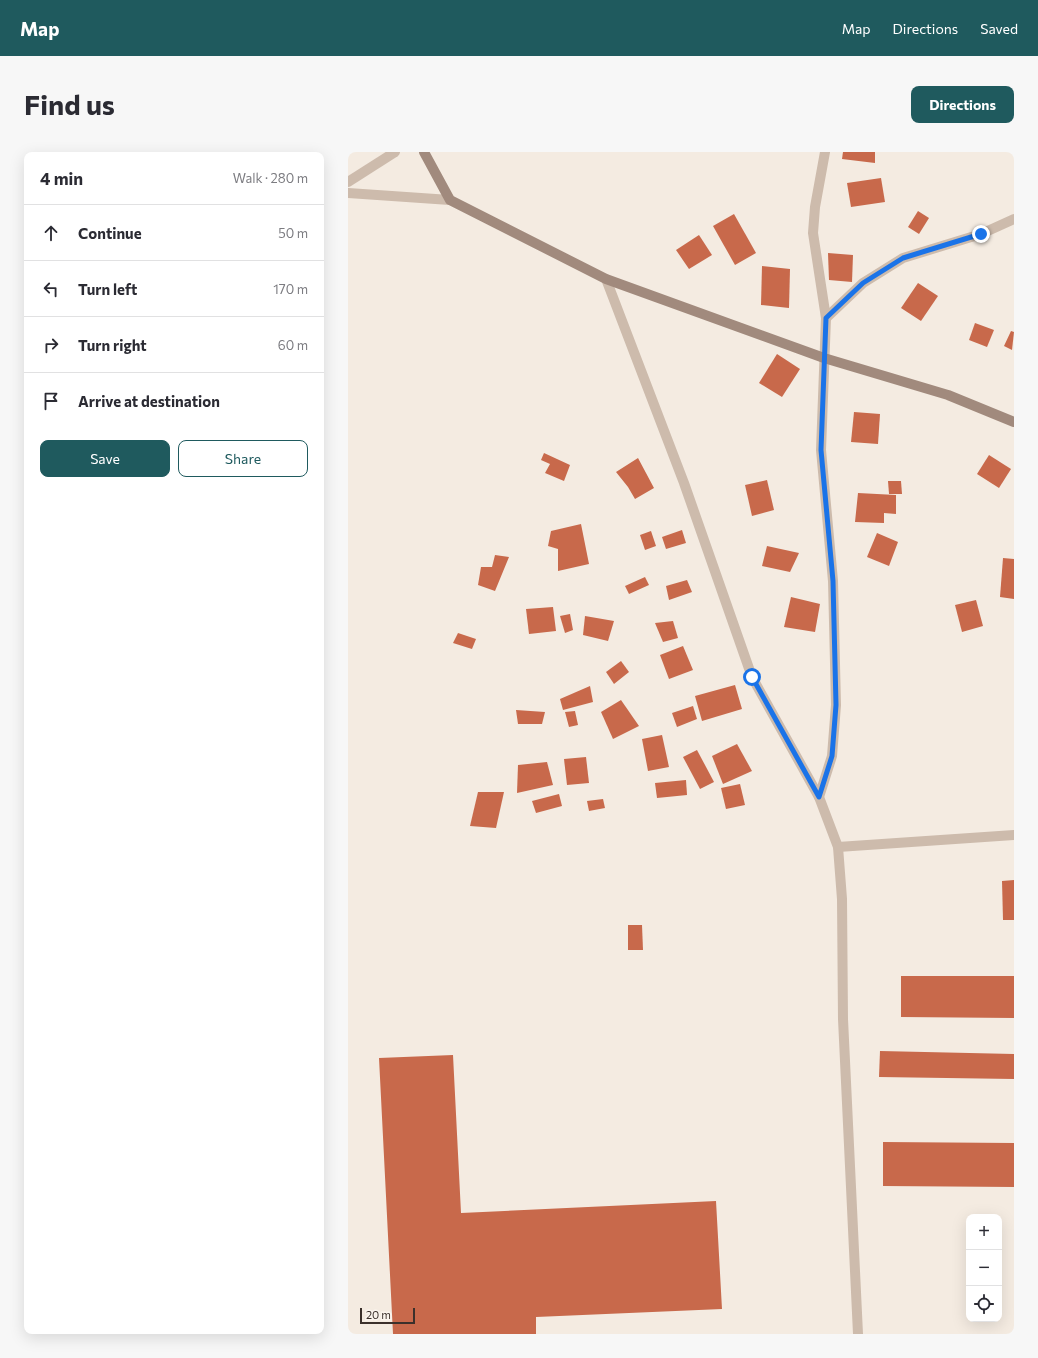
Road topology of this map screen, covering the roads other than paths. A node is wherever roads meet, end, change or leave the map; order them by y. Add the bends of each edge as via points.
1 (395, 152) edge
2 (424, 152) edge
3 (825, 152) edge
4 (348, 182) edge
5 (348, 193) edge
6 (450, 200) junction
7 (1014, 219) edge
8 (606, 279) junction
9 (826, 318) junction
10 (824, 358) junction
11 (1014, 422) edge
12 (819, 797) junction
13 (1014, 835) edge
14 (838, 847) junction
15 (858, 1334) edge

1 - 4 street
2 - 6 main road
3 - 9 street via 812,233
5 - 6 street
6 - 8 main road
7 - 9 street via 981,234 903,258 863,283
8 - 10 main road
8 - 12 street via 684,483 752,677
9 - 10 street
10 - 11 main road via 948,395
10 - 12 street via 821,450 833,581 836,705 832,756
12 - 14 street
13 - 14 street
14 - 15 street via 842,899 843,1019

